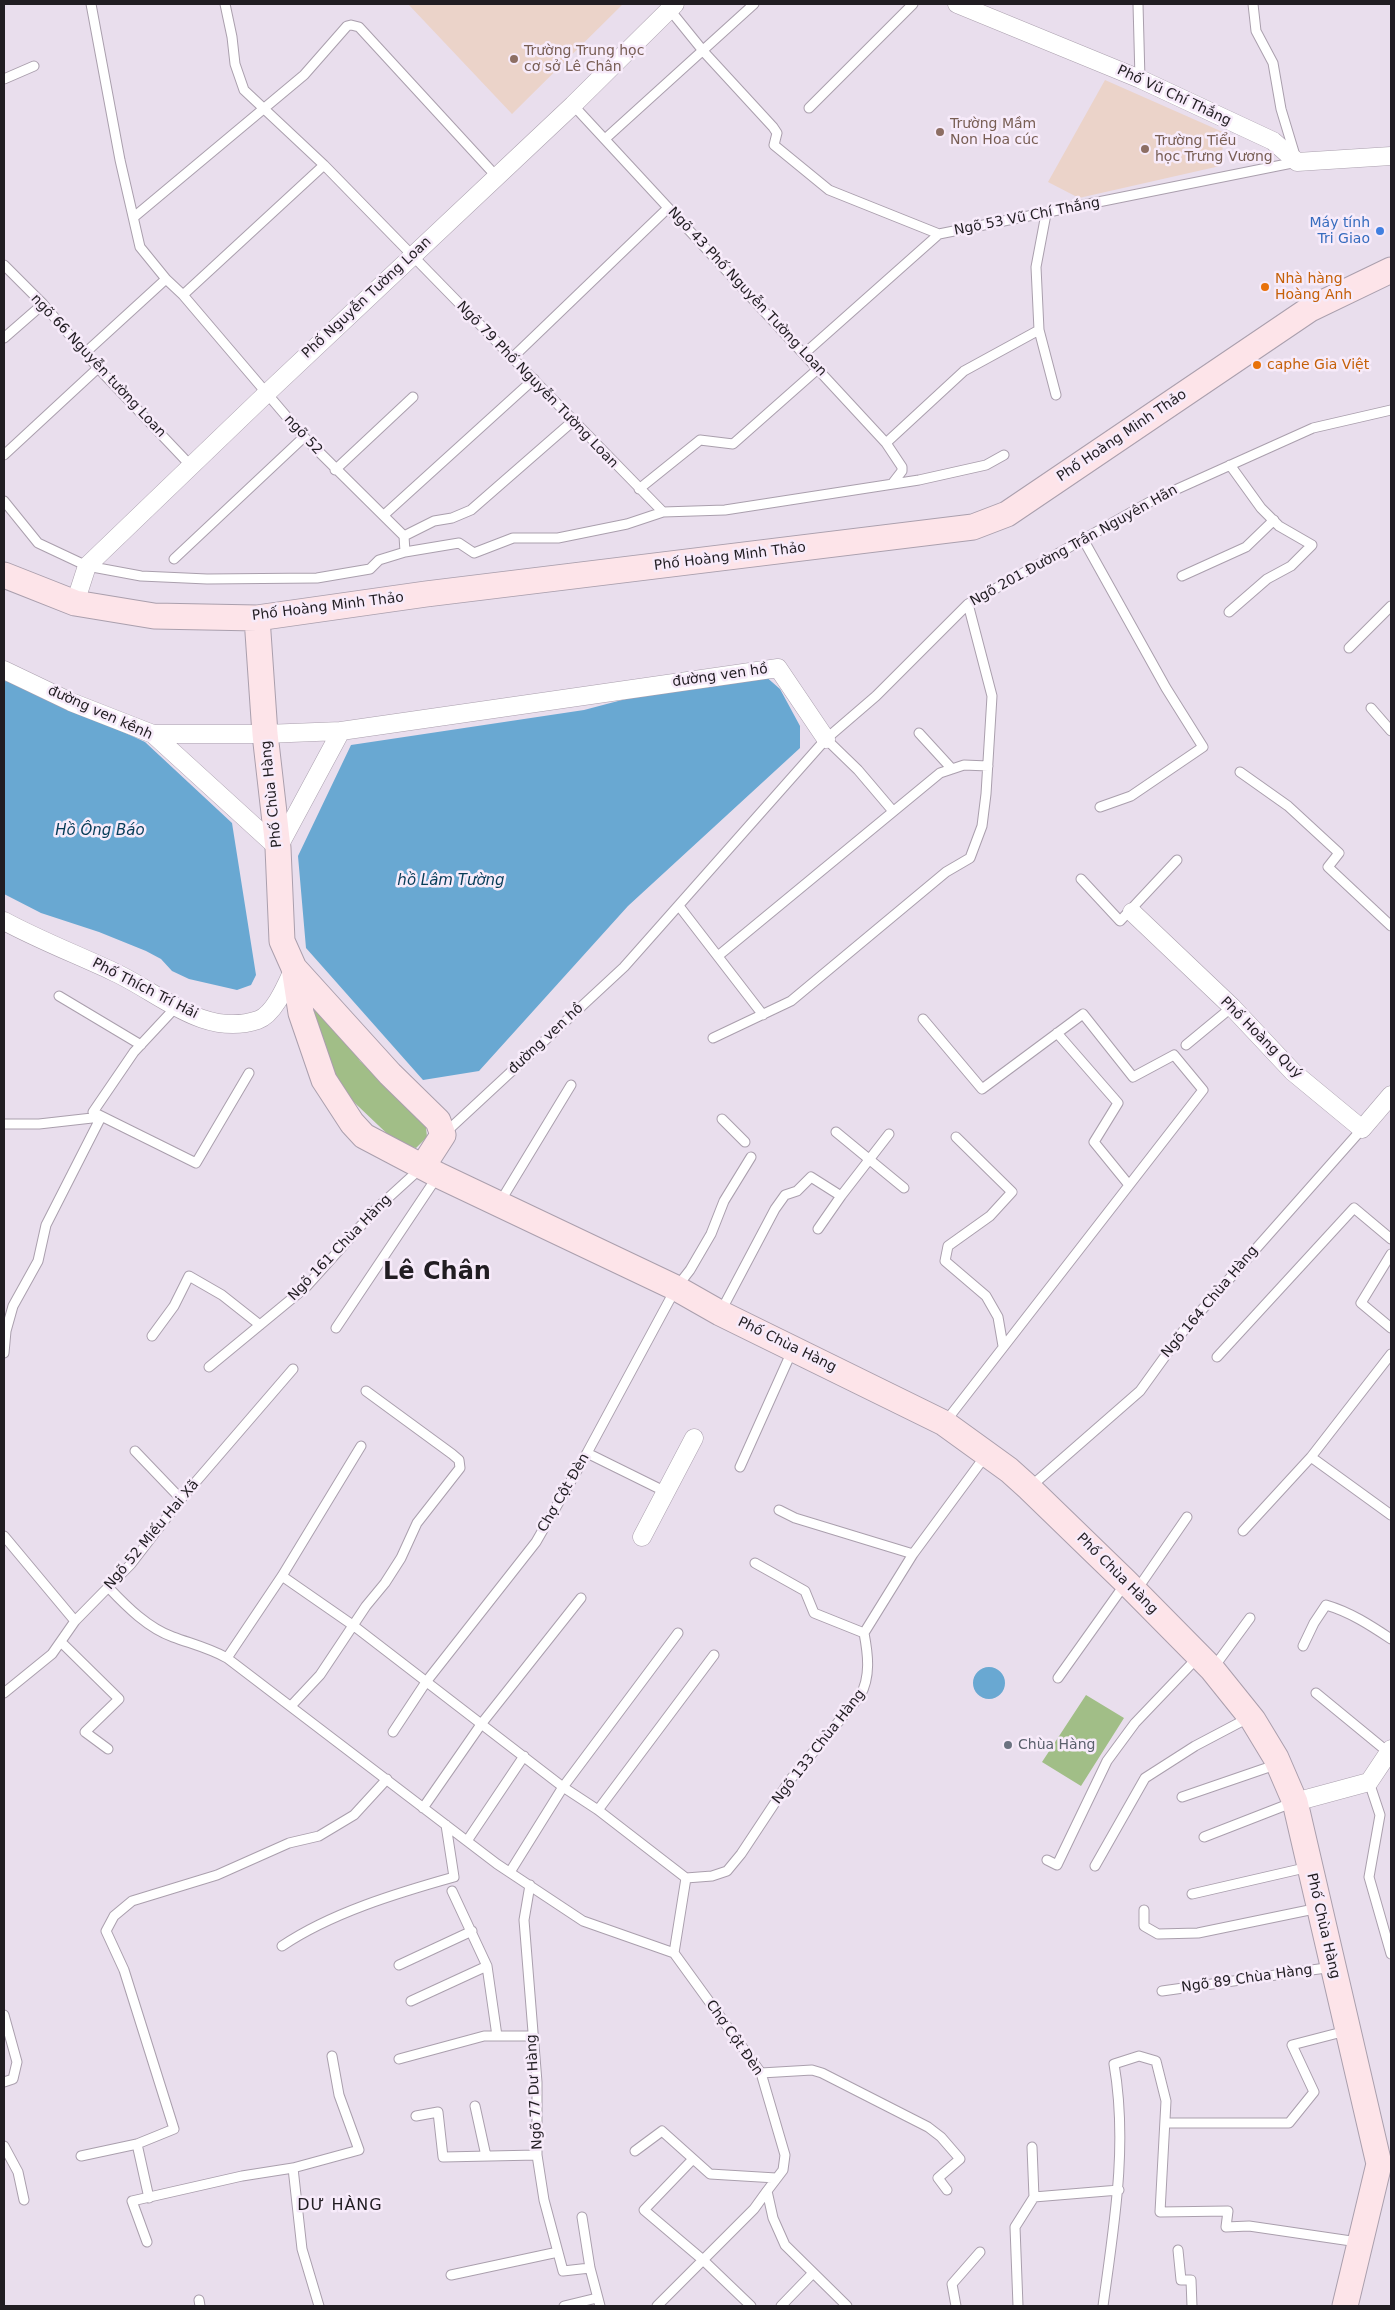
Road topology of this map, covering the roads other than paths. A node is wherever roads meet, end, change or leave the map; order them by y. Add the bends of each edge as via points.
1 (91, 4) edge
2 (225, 4) edge
3 (754, 4) edge
4 (912, 4) edge
5 (957, 4) edge
6 (1138, 4) edge
7 (1253, 4) edge
8 (672, 7) edge
9 (704, 52) junction
10 (34, 66) dead end
11 (4, 79) edge
12 (1140, 79) junction
13 (574, 105) junction
14 (263, 108) junction
15 (809, 108) dead end
16 (605, 139) junction
17 (1391, 156) edge
18 (1297, 162) junction
19 (324, 165) junction
20 (496, 176) junction
21 (668, 208) junction
22 (1046, 214) junction
23 (134, 217) junction
24 (939, 234) junction
25 (412, 257) junction
26 (4, 265) edge
27 (1391, 270) edge
28 (166, 279) junction
29 (183, 295) junction
30 (43, 304) junction
31 (1039, 330) junction
32 (4, 338) edge
33 (85, 353) junction
34 (805, 353) junction
35 (511, 359) junction
36 (98, 368) junction
37 (819, 368) junction
38 (534, 379) junction
39 (266, 394) junction
40 (1056, 395) dead end
41 (413, 397) dead end
42 (1391, 410) edge
43 (573, 421) junction
44 (304, 437) junction
45 (886, 444) junction
46 (4, 455) edge
47 (1004, 455) dead end
48 (1230, 465) junction
49 (192, 467) junction
50 (335, 470) junction
51 (892, 484) junction
52 (639, 489) junction
53 (4, 501) edge
54 (663, 512) junction
55 (384, 515) junction
56 (1274, 520) junction
57 (404, 536) junction
58 (1082, 539) junction
59 (405, 552) junction
60 (174, 559) dead end
61 (87, 566) junction
62 (4, 575) edge
63 (1182, 576) dead end
64 (75, 603) junction
65 (968, 604) junction
66 (1391, 606) edge
67 (1229, 612) dead end
68 (256, 618) junction
69 (1349, 648) dead end
70 (4, 670) edge
71 (1371, 708) dead end
72 (341, 731) junction
73 (1391, 731) edge
74 (919, 732) dead end
75 (153, 734) junction
76 (265, 734) junction
77 (826, 739) junction
78 (988, 766) junction
79 (952, 769) junction
80 (1240, 772) dead end
81 (1100, 808) dead end
82 (892, 810) junction
83 (278, 848) junction
84 (1177, 860) dead end
85 (1081, 879) dead end
86 (680, 906) junction
87 (1132, 912) junction
88 (1391, 912) edge
89 (1384, 920) junction
90 (4, 921) edge
91 (1391, 926) edge
92 (718, 956) junction
93 (294, 968) junction
94 (59, 996) dead end
95 (1232, 1007) junction
96 (175, 1008) junction
97 (763, 1015) junction
98 (923, 1019) dead end
99 (1057, 1033) junction
100 (713, 1038) dead end
101 (141, 1045) junction
102 (1186, 1045) dead end
103 (249, 1073) dead end
104 (571, 1085) dead end
105 (1391, 1095) edge
106 (101, 1117) junction
107 (722, 1119) dead end
108 (4, 1124) edge
109 (1362, 1128) junction
110 (836, 1132) dead end
111 (889, 1134) dead end
112 (443, 1135) junction
113 (956, 1137) dead end
114 (744, 1142) dead end
115 (750, 1157) dead end
116 (868, 1159) junction
117 (431, 1171) junction
118 (1129, 1185) junction
119 (904, 1188) dead end
120 (841, 1196) junction
121 (499, 1204) junction
122 (818, 1228) dead end
123 (1391, 1239) edge
124 (1391, 1254) edge
125 (676, 1288) junction
126 (720, 1313) junction
127 (260, 1325) junction
128 (336, 1328) dead end
129 (1391, 1328) edge
130 (152, 1336) dead end
131 (1003, 1346) junction
132 (793, 1348) junction
133 (4, 1353) edge
134 (1391, 1354) edge
135 (1217, 1357) dead end
136 (210, 1367) dead end
137 (293, 1369) dead end
138 (366, 1391) dead end
139 (944, 1423) junction
140 (694, 1438) dead end
141 (361, 1446) dead end
142 (135, 1451) dead end
143 (587, 1453) junction
144 (986, 1455) junction
145 (1311, 1458) junction
146 (740, 1467) dead end
147 (1029, 1488) junction
148 (666, 1492) junction
149 (180, 1499) junction
150 (779, 1510) dead end
151 (1390, 1511) edge
152 (1186, 1517) dead end
153 (1244, 1531) dead end
154 (4, 1536) edge
155 (642, 1537) dead end
156 (914, 1554) junction
157 (755, 1562) dead end
158 (282, 1576) junction
159 (1131, 1587) junction
160 (109, 1588) junction
161 (581, 1598) dead end
162 (1250, 1618) dead end
163 (75, 1621) junction
164 (354, 1626) junction
165 (678, 1633) dead end
166 (864, 1633) junction
167 (1391, 1639) edge
168 (61, 1642) junction
169 (1303, 1646) dead end
170 (714, 1655) dead end
171 (227, 1658) junction
172 (1206, 1663) junction
173 (1058, 1678) dead end
174 (426, 1682) junction
175 (4, 1693) edge
176 (1316, 1693) dead end
177 (291, 1706) junction
178 (1250, 1717) junction
179 (482, 1723) junction
180 (393, 1732) dead end
181 (108, 1749) dead end
182 (1390, 1751) edge
183 (524, 1756) junction
184 (1278, 1764) junction
185 (387, 1779) junction
186 (1369, 1782) junction
187 (563, 1787) junction
188 (1182, 1797) dead end
189 (1295, 1802) junction
190 (423, 1808) junction
191 (598, 1810) junction
192 (446, 1825) junction
193 (1204, 1837) dead end
194 (467, 1841) junction
195 (1047, 1860) dead end
196 (1095, 1866) dead end
197 (1310, 1867) junction
198 (510, 1872) junction
199 (686, 1878) junction
200 (530, 1885) junction
201 (452, 1892) dead end
202 (1192, 1894) dead end
203 (1319, 1908) junction
204 (1144, 1910) dead end
205 (472, 1931) junction
206 (282, 1946) dead end
207 (674, 1953) junction
208 (1391, 1954) edge
209 (399, 1964) dead end
210 (487, 1966) junction
211 (1333, 1967) junction
212 (1162, 1990) dead end
213 (410, 2001) dead end
214 (4, 2016) edge
215 (1348, 2030) junction
216 (497, 2036) junction
217 (533, 2036) junction
218 (332, 2056) dead end
219 (399, 2059) dead end
220 (761, 2073) junction
221 (4, 2082) edge
222 (475, 2106) dead end
223 (416, 2116) dead end
224 (1165, 2123) junction
225 (137, 2144) junction
226 (4, 2146) edge
227 (1032, 2148) dead end
228 (635, 2152) dead end
229 (538, 2155) junction
230 (81, 2156) dead end
231 (486, 2156) junction
232 (693, 2159) junction
233 (1385, 2162) edge
234 (293, 2168) junction
235 (776, 2178) junction
236 (947, 2190) dead end
237 (1119, 2190) junction
238 (767, 2191) junction
239 (1034, 2197) junction
240 (148, 2198) junction
241 (24, 2200) dead end
242 (582, 2217) dead end
243 (147, 2242) dead end
244 (1360, 2242) junction
245 (1178, 2250) dead end
246 (558, 2252) junction
247 (980, 2252) dead end
248 (703, 2260) junction
249 (590, 2268) junction
250 (813, 2273) junction
251 (451, 2275) dead end
252 (599, 2302) edge
253 (319, 2306) edge
254 (564, 2306) edge
255 (657, 2306) edge
256 (751, 2306) edge
257 (781, 2306) edge
258 (847, 2306) edge
259 (956, 2306) edge
260 (1018, 2306) edge
261 (1103, 2306) edge
262 (1192, 2306) edge
263 (1345, 2306) edge

1 - 23 lane, ngõ 52
2 - 14 lane, Ngõ 79 Phố Nguyễn Tường Loan via 235,64 244,90
3 - 9 lane
4 - 15 lane
5 - 12 street, Phố Vũ Chí Thắng
6 - 12 lane
7 - 18 lane via 1256,32 1273,63 1281,109
8 - 9 lane, Ngõ 53 Vũ Chí Thắng
8 - 13 street, Phố Nguyễn Tường Loan
9 - 16 lane
9 - 24 lane, Ngõ 53 Vũ Chí Thắng via 774,127 776,147 828,190
10 - 11 lane
12 - 18 street, Phố Vũ Chí Thắng via 1273,141
13 - 16 lane, Ngõ 43 Phố Nguyễn Tường Loan
13 - 20 street, Phố Nguyễn Tường Loan
14 - 19 lane, Ngõ 79 Phố Nguyễn Tường Loan
14 - 20 lane via 304,76 347,26 355,25
14 - 23 lane
16 - 21 lane, Ngõ 43 Phố Nguyễn Tường Loan
17 - 18 street
18 - 22 lane, Ngõ 53 Vũ Chí Thắng
19 - 25 lane, Ngõ 79 Phố Nguyễn Tường Loan
19 - 29 lane
20 - 25 street, Phố Nguyễn Tường Loan
21 - 34 lane, Ngõ 43 Phố Nguyễn Tường Loan
21 - 35 lane
22 - 24 lane, Ngõ 53 Vũ Chí Thắng
22 - 31 lane via 1036,268
23 - 28 lane, ngõ 52 via 140,247
24 - 34 lane
25 - 35 lane, Ngõ 79 Phố Nguyễn Tường Loan
25 - 39 street, Phố Nguyễn Tường Loan
26 - 30 lane, ngõ 66 Nguyễn tường Loan
27 - 68 street, Phố Hoàng Minh Thảo via 1310,309 1007,514 973,528
28 - 29 lane, ngõ 52
28 - 33 lane
29 - 39 lane, ngõ 52
30 - 32 lane
30 - 33 lane, ngõ 66 Nguyễn tường Loan
31 - 40 lane
31 - 45 lane via 964,371
33 - 36 lane, ngõ 66 Nguyễn tường Loan
34 - 37 lane, Ngõ 43 Phố Nguyễn Tường Loan
35 - 38 lane, Ngõ 79 Phố Nguyễn Tường Loan
36 - 46 lane
36 - 49 lane, ngõ 66 Nguyễn tường Loan
37 - 45 lane, Ngõ 43 Phố Nguyễn Tường Loan
37 - 52 lane via 733,444 700,440
38 - 43 lane, Ngõ 79 Phố Nguyễn Tường Loan
38 - 55 lane
39 - 44 lane, ngõ 52
39 - 49 street, Phố Nguyễn Tường Loan
41 - 50 lane
42 - 48 lane, Ngõ 201 Đường Trần Nguyên Hãn via 1313,428
43 - 52 lane, Ngõ 79 Phố Nguyễn Tường Loan
43 - 57 lane via 471,510 434,521
44 - 50 lane, ngõ 52
44 - 60 lane
45 - 51 lane, Ngõ 43 Phố Nguyễn Tường Loan via 902,467
47 - 51 lane via 986,465
48 - 56 lane
48 - 58 lane, Ngõ 201 Đường Trần Nguyên Hãn via 1155,499
49 - 61 street, Phố Nguyễn Tường Loan
50 - 55 lane, ngõ 52
51 - 54 lane via 725,510
52 - 54 lane, Ngõ 79 Phố Nguyễn Tường Loan
53 - 61 lane via 38,543
54 - 59 lane via 626,524 558,538 513,538 474,553 459,543
55 - 57 lane, ngõ 52
56 - 63 lane via 1246,547
56 - 67 lane via 1312,545 1291,566 1267,579
57 - 59 lane
58 - 65 lane, Ngõ 201 Đường Trần Nguyên Hãn
58 - 81 lane via 1203,747 1131,796
59 - 61 lane via 379,560 370,568 317,578 141,576
61 - 64 street, Phố Nguyễn Tường Loan
62 - 64 street, Phố Hoàng Minh Thảo
64 - 68 street, Phố Hoàng Minh Thảo via 154,616
65 - 77 lane, Ngõ 201 Đường Trần Nguyên Hãn via 876,696
65 - 78 lane via 992,696
66 - 69 lane
68 - 76 street, Phố Chùa Hàng
70 - 75 street, đường ven kênh via 71,702
71 - 73 lane
72 - 76 street
72 - 77 street, đường ven hồ via 778,668
72 - 83 street
74 - 79 lane
75 - 76 street
75 - 83 street, đường ven kênh
76 - 83 street, Phố Chùa Hàng
77 - 82 lane
77 - 86 lane, đường ven hồ
78 - 79 lane
78 - 97 lane via 982,826 970,858 946,872 792,1001
79 - 82 lane via 940,773
80 - 89 lane via 1288,806 1339,853 1328,867
82 - 92 lane
83 - 93 street, Phố Chùa Hàng via 282,941
84 - 87 lane
85 - 87 lane via 1120,921
86 - 92 lane
86 - 112 lane, đường ven hồ via 624,967
87 - 95 street, Phố Hoàng Quý
88 - 89 lane
89 - 91 lane
90 - 96 street, Phố Thích Trí Hải via 117,973
92 - 97 lane
93 - 96 street, Phố Thích Trí Hải via 278,1002 260,1019 235,1024 217,1022
93 - 112 street, Phố Chùa Hàng via 438,1122
93 - 117 street, Phố Chùa Hàng via 301,1013 324,1080 352,1123 364,1136
94 - 101 lane
95 - 102 lane
95 - 109 street, Phố Hoàng Quý via 1293,1072
96 - 101 lane
97 - 100 lane
98 - 99 lane via 982,1089
99 - 118 lane via 1118,1103 1094,1142
99 - 118 lane via 1083,1014 1133,1077 1174,1055 1204,1090
101 - 106 lane via 92,1112
103 - 106 lane via 196,1163
104 - 121 lane
105 - 109 street
106 - 108 lane via 39,1124
106 - 133 lane via 46,1225 38,1261 13,1306
107 - 114 lane
109 - 147 lane, Ngõ 164 Chùa Hàng via 1184,1330 1140,1391
110 - 116 lane
111 - 116 lane
112 - 117 street
113 - 131 lane via 1012,1192 990,1216 948,1246 945,1260 986,1296 998,1317
115 - 125 lane, Chợ Cột Đèn via 724,1201 706,1242
116 - 119 lane
116 - 120 lane
117 - 121 street, Phố Chùa Hàng
117 - 127 lane, Ngõ 161 Chùa Hàng via 376,1209 306,1287
117 - 128 lane
118 - 131 lane
120 - 122 lane
120 - 126 lane via 811,1177 797,1191 785,1195 756,1242
121 - 125 street, Phố Chùa Hàng
123 - 135 lane via 1354,1208
124 - 129 lane via 1361,1303
125 - 126 street, Phố Chùa Hàng
125 - 143 lane, Chợ Cột Đèn
126 - 132 street, Phố Chùa Hàng
127 - 130 lane via 222,1295 189,1276 174,1306
127 - 136 lane, Ngõ 161 Chùa Hàng
131 - 139 lane
132 - 139 street, Phố Chùa Hàng
132 - 146 lane
134 - 145 lane
137 - 149 lane, Ngõ 52 Miếu Hai Xã
138 - 164 lane via 452,1454 459,1460 460,1468 418,1522 401,1558
139 - 144 street, Phố Chùa Hàng
140 - 148 street
141 - 158 lane
142 - 149 lane
143 - 148 lane
143 - 174 lane, Chợ Cột Đèn via 536,1542
144 - 147 street, Phố Chùa Hàng
144 - 156 lane
145 - 151 lane
145 - 153 lane
147 - 159 street, Phố Chùa Hàng
148 - 155 street
149 - 160 lane, Ngõ 52 Miếu Hai Xã
150 - 156 lane via 795,1518
152 - 159 lane
154 - 163 lane
156 - 166 lane
157 - 166 lane via 804,1590 814,1613
158 - 164 lane
158 - 171 lane
159 - 172 street, Phố Chùa Hàng
159 - 173 lane
160 - 163 lane, Ngõ 52 Miếu Hai Xã
160 - 171 lane via 131,1611 171,1636 210,1648
161 - 179 lane
162 - 172 lane
163 - 168 lane, Ngõ 52 Miếu Hai Xã
164 - 174 lane
164 - 177 lane via 320,1675
165 - 187 lane
166 - 199 lane, Ngõ 133 Chùa Hàng via 867,1685 860,1696 790,1780 742,1854 727,1871
167 - 169 lane via 1362,1620 1326,1605
168 - 175 lane, Ngõ 52 Miếu Hai Xã via 52,1654
168 - 181 lane via 119,1699 85,1732
170 - 191 lane
171 - 177 lane
172 - 178 street, Phố Chùa Hàng
172 - 195 lane via 1135,1723 1107,1761 1057,1865
174 - 179 lane
174 - 180 lane, Chợ Cột Đèn
176 - 182 lane
177 - 185 lane
178 - 184 street, Phố Chùa Hàng
178 - 196 lane via 1195,1746 1145,1778
179 - 183 lane
179 - 190 lane
182 - 186 street
183 - 187 lane
183 - 194 lane
184 - 188 lane
184 - 189 street, Phố Chùa Hàng
185 - 190 lane
185 - 225 lane via 354,1815 319,1836 289,1843 217,1875 132,1901 114,1916 106,1931 124,1970 174,2129
186 - 189 street
186 - 208 lane via 1380,1815 1370,1877
187 - 191 lane
187 - 198 lane
189 - 193 lane
189 - 197 street, Phố Chùa Hàng
190 - 192 lane
191 - 199 lane
192 - 194 lane
192 - 206 lane via 454,1877 365,1905
194 - 198 lane
197 - 202 lane
197 - 203 street, Phố Chùa Hàng
198 - 200 lane
199 - 207 lane
200 - 207 lane via 583,1921
200 - 217 lane, Ngõ 77 Dư Hàng via 524,1920
201 - 205 lane
203 - 204 lane via 1198,1934 1158,1934 1144,1926
203 - 211 street, Phố Chùa Hàng
205 - 209 lane
205 - 210 lane
207 - 220 lane, Chợ Cột Đèn
210 - 213 lane
210 - 216 lane
211 - 212 lane, Ngõ 89 Chùa Hàng
211 - 215 street, Phố Chùa Hàng
214 - 221 lane via 17,2062 13,2079
215 - 224 lane via 1292,2045 1314,2092 1288,2123
215 - 233 street, Phố Chùa Hàng
216 - 217 lane
216 - 219 lane via 484,2036
217 - 229 lane, Ngõ 77 Dư Hàng
218 - 234 lane via 339,2095 359,2150
220 - 235 lane, Chợ Cột Đèn via 784,2155 783,2170
220 - 236 lane via 812,2070 822,2073 928,2127 960,2159 938,2178
222 - 231 lane
223 - 231 lane via 438,2112 443,2157
224 - 237 lane via 1166,2101 1156,2061 1140,2056 1114,2064 1120,2100
224 - 244 lane via 1160,2212 1228,2212 1226,2227 1249,2226
225 - 230 lane
225 - 240 lane
226 - 241 lane via 18,2172
227 - 239 lane
228 - 232 lane via 662,2131
229 - 231 lane
229 - 246 lane, Ngõ 77 Dư Hàng via 544,2200
232 - 235 lane via 710,2174
232 - 248 lane via 644,2210
233 - 244 street, Phố Chùa Hàng
234 - 240 lane
234 - 253 lane via 302,2249
235 - 238 lane, Chợ Cột Đèn
237 - 239 lane
237 - 261 lane
238 - 248 lane, Chợ Cột Đèn via 754,2209
238 - 250 lane via 773,2218 785,2245
239 - 260 lane via 1015,2226
240 - 243 lane via 132,2201
242 - 249 lane
244 - 263 street, Phố Chùa Hàng
245 - 262 lane via 1181,2280 1191,2280
246 - 249 lane, Ngõ 77 Dư Hàng via 563,2271
246 - 251 lane
247 - 259 lane via 952,2284
248 - 255 lane, Chợ Cột Đèn
248 - 256 lane
249 - 252 lane
250 - 257 lane
250 - 258 lane
252 - 254 lane

